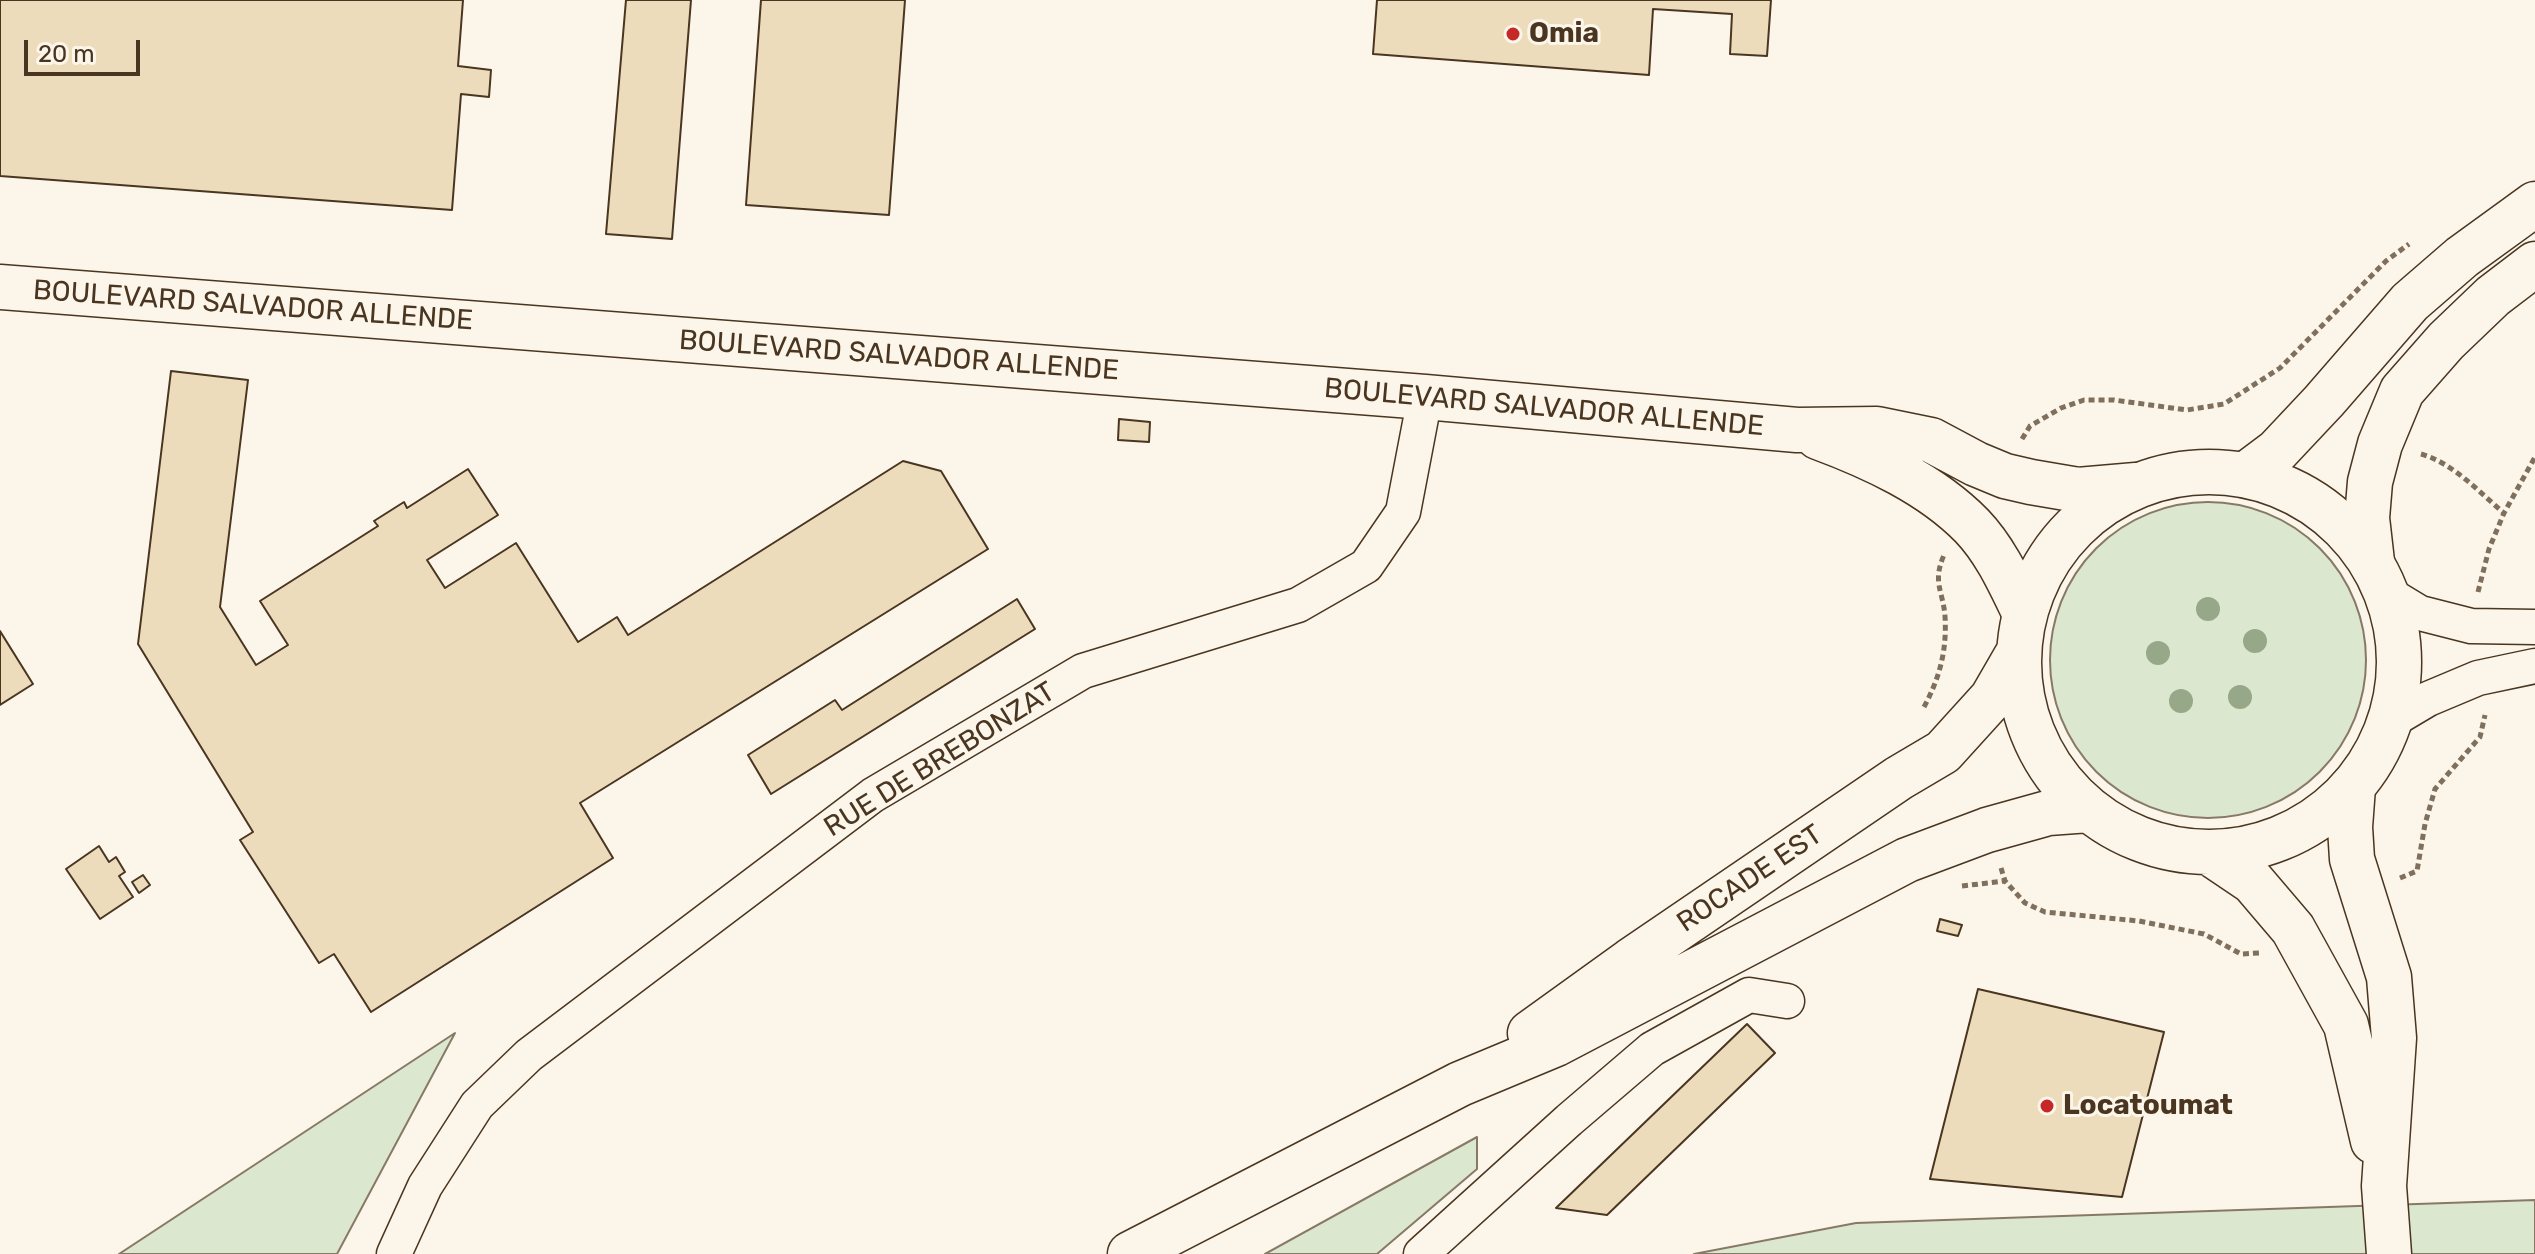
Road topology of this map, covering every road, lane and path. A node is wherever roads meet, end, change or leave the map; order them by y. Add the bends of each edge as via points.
1 (2535, 204) edge
2 (2535, 264) edge
3 (0, 287) edge
4 (2280, 368) dead end
5 (1425, 397) junction
6 (1797, 430) junction
7 (2535, 457) edge
8 (2245, 475) junction
9 (2005, 476) junction
10 (2136, 485) junction
11 (1971, 526) junction
12 (2380, 578) junction
13 (2023, 610) junction
14 (2471, 626) junction
15 (2535, 627) edge
16 (2018, 653) junction
17 (2535, 666) edge
18 (2478, 678) junction
19 (2391, 721) junction
20 (1943, 752) junction
21 (2353, 787) junction
22 (2089, 810) junction
23 (1987, 830) junction
24 (2210, 853) junction
25 (2363, 893) junction
26 (2293, 929) junction
27 (1787, 1001) dead end
28 (1460, 1084) junction
29 (2384, 1186) junction
30 (394, 1254) edge
31 (1130, 1254) edge
32 (1421, 1254) edge
33 (2389, 1254) edge

1 - 8 main road via 2410,302 2287,441
2 - 12 main road via 2455,332 2402,391 2370,482 2367,518
3 - 5 main road, BOULEVARD SALVADOR ALLENDE
4 - 9 path via 2224,404 2187,410 2084,400 2061,408 2030,426
5 - 6 main road, BOULEVARD SALVADOR ALLENDE
5 - 30 street, RUE DE BREBONZAT via 1403,512 1366,566 1298,605 1083,671 873,795 529,1055 477,1105 425,1186
6 - 9 main road, BOULEVARD SALVADOR ALLENDE via 1877,429 1931,440
6 - 11 main road, BOULEVARD SALVADOR ALLENDE via 1894,471 1939,497
7 - 14 path via 2489,549
8 - 10 main road via 2208,471
8 - 12 main road via 2295,491 2338,521
9 - 10 main road, BOULEVARD SALVADOR ALLENDE via 2078,490
10 - 13 main road via 2089,513 2052,553
11 - 13 main road, BOULEVARD SALVADOR ALLENDE
11 - 20 path via 1945,552 1939,574 1945,653 1923,710 1926,729
12 - 14 street via 2420,613
12 - 19 main road via 2400,656
13 - 16 main road
14 - 15 street
16 - 20 main road, ROCADE EST via 1992,698
16 - 22 main road via 2021,697 2034,740 2057,779
17 - 18 street
18 - 19 street
18 - 25 path via 2486,710 2480,737 2435,789 2417,871
19 - 21 main road
20 - 28 main road, ROCADE EST via 1643,952
21 - 24 main road via 2289,835 2250,848
21 - 25 main road via 2352,859
22 - 23 main road, ROCADE EST via 2048,813
22 - 24 main road via 2146,842
23 - 26 path via 2005,881 2025,903 2045,912 2204,934 2241,954 2261,953
23 - 28 main road, ROCADE EST via 1907,860 1556,1044
24 - 26 main road via 2253,882
25 - 29 main road via 2389,977 2394,1038
26 - 29 main road via 2346,1025
27 - 32 street via 1749,995 1652,1049
28 - 31 main road, ROCADE EST
29 - 33 main road

